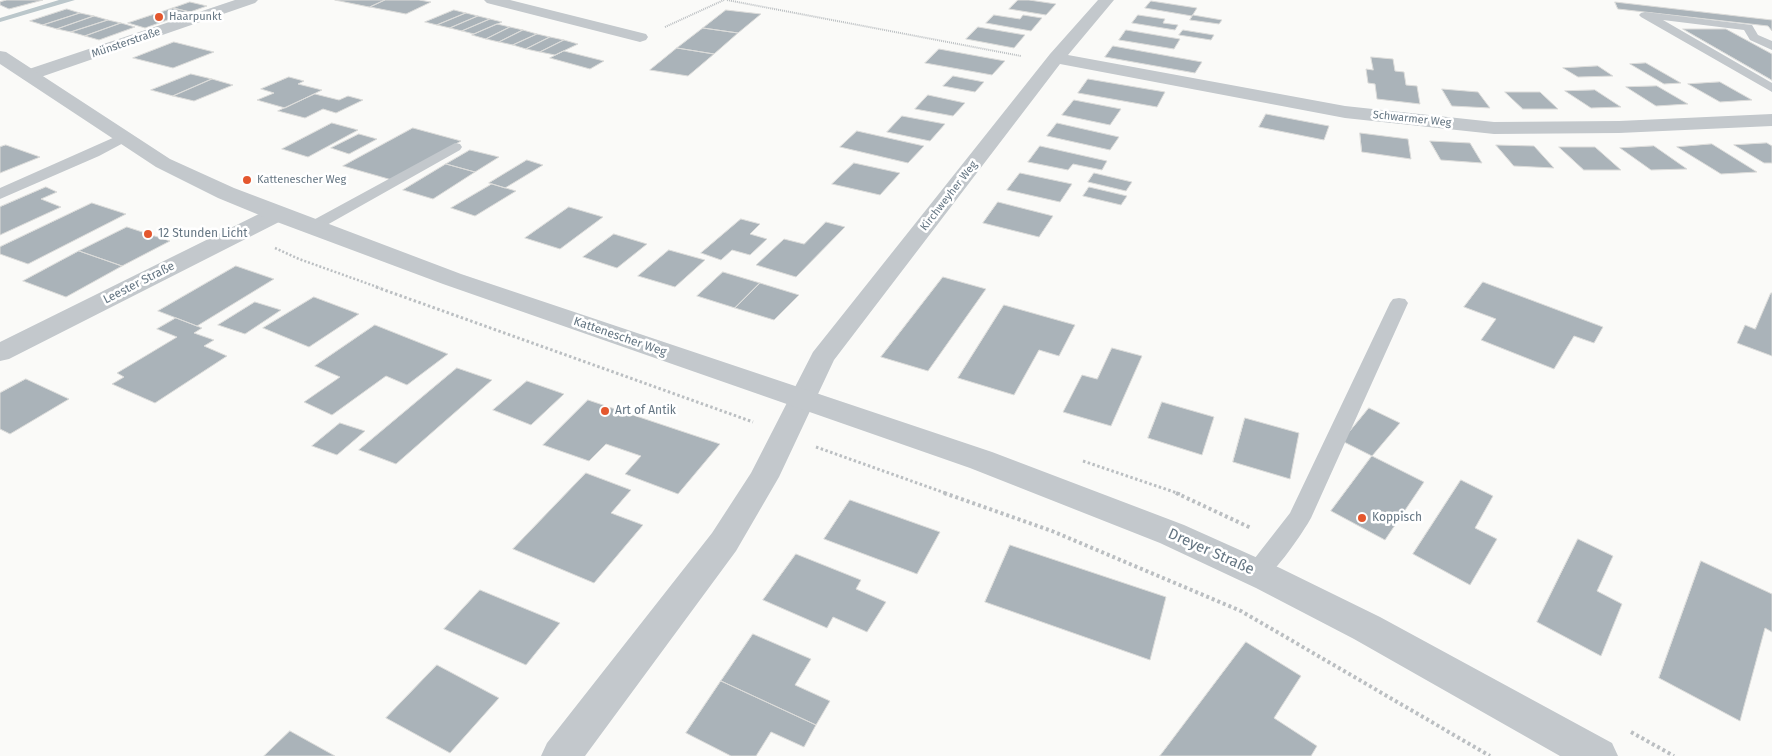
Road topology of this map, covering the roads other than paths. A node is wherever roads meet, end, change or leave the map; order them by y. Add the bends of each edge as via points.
1 (250, 0) edge
2 (492, 0) edge
3 (1106, 0) edge
4 (640, 36) road end
5 (1772, 46) edge
6 (0, 56) edge
7 (1054, 60) junction
8 (30, 75) junction
9 (1772, 88) edge
10 (1772, 120) edge
11 (124, 137) junction
12 (455, 147) dead end
13 (0, 184) edge
14 (0, 194) edge
15 (277, 214) junction
16 (312, 227) junction
17 (1398, 303) dead end
18 (0, 353) edge
19 (801, 399) junction
20 (1256, 572) junction
21 (561, 756) edge
22 (1598, 756) edge

1 - 8 street, Münsterstraße
2 - 4 street
3 - 7 street, Kirchweyher Weg
5 - 9 lane via 1754,36 1748,27 1645,15
6 - 8 street, Kattenescher Weg
7 - 10 street, Schwarmer Weg via 1345,112 1494,128 1619,127
7 - 19 street, Kirchweyher Weg via 822,358
8 - 11 street, Kattenescher Weg
11 - 13 lane
11 - 14 lane
11 - 15 street, Kattenescher Weg via 163,163
12 - 16 lane
15 - 16 street, Kattenescher Weg
15 - 18 street, Leester Straße
16 - 19 street, Kattenescher Weg via 452,279
17 - 20 lane via 1299,518
19 - 20 street, Dreyer Straße via 981,460 1172,534
19 - 21 street via 764,477 724,542
20 - 22 street, Dreyer Straße via 1367,628

